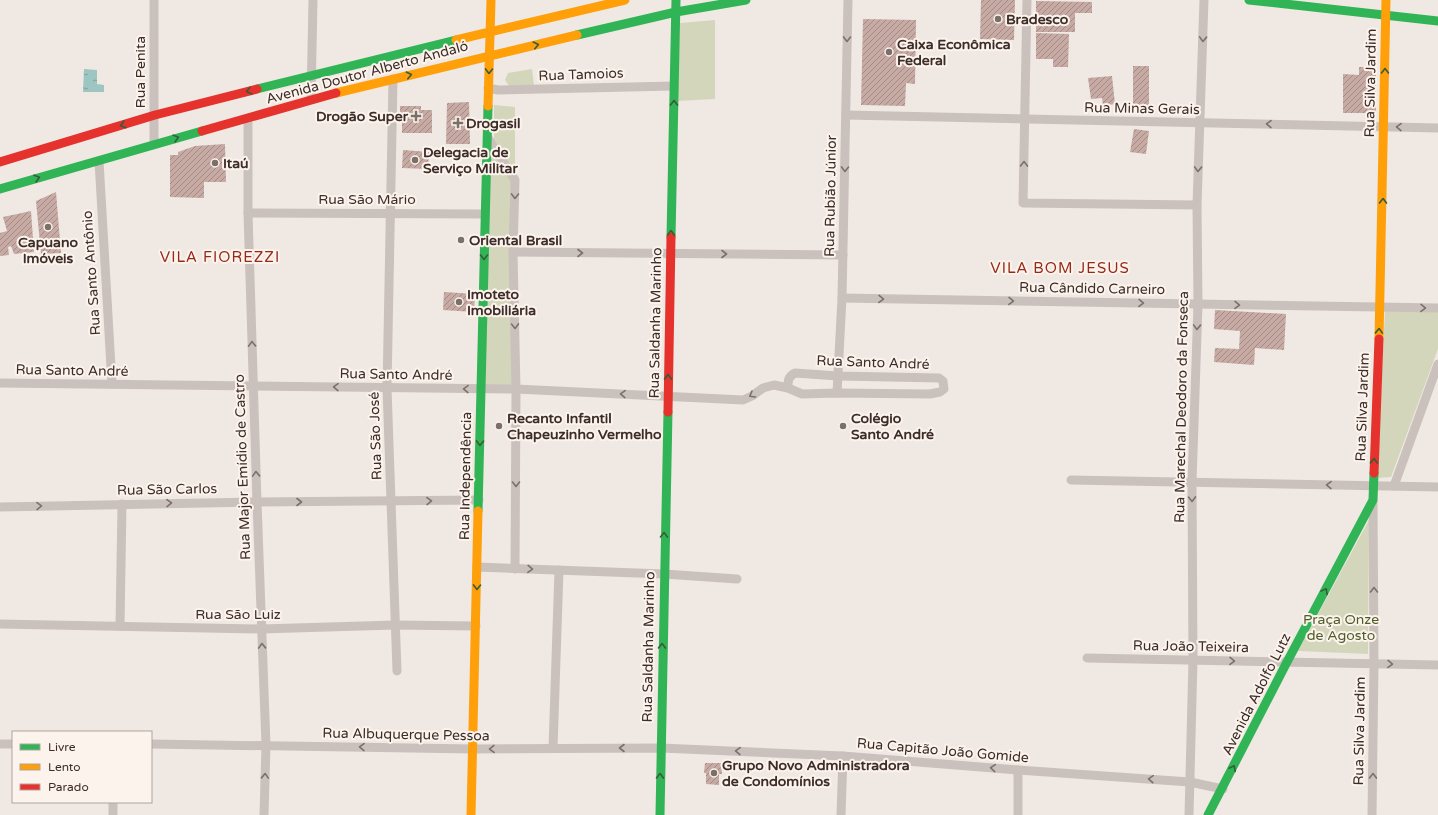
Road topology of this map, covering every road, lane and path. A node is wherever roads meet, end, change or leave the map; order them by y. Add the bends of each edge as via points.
1 (154, 0) edge
2 (313, 0) edge
3 (491, 0) edge
4 (625, 0) edge
5 (676, 0) edge
6 (746, 0) edge
7 (848, 0) edge
8 (1027, 0) edge
9 (1204, 0) edge
10 (1249, 0) edge
11 (1386, 0) edge
12 (676, 12) junction
13 (1385, 14) junction
14 (1438, 21) edge
15 (491, 32) junction
16 (489, 55) junction
17 (312, 75) junction
18 (394, 79) junction
19 (674, 86) junction
20 (488, 88) junction
21 (311, 99) junction
22 (155, 115) junction
23 (846, 115) junction
24 (248, 119) junction
25 (1024, 119) junction
26 (1200, 123) junction
27 (1384, 127) junction
28 (1438, 128) edge
29 (487, 137) junction
30 (154, 144) junction
31 (99, 160) junction
32 (0, 162) edge
33 (0, 189) edge
34 (1197, 205) junction
35 (248, 213) junction
36 (390, 214) junction
37 (486, 214) junction
38 (513, 252) junction
39 (670, 254) junction
40 (843, 255) junction
41 (842, 298) junction
42 (1198, 304) junction
43 (1380, 307) junction
44 (1438, 308) edge
45 (1438, 364) edge
46 (838, 376) junction
47 (862, 377) junction
48 (896, 377) junction
49 (0, 383) edge
50 (112, 384) junction
51 (253, 385) junction
52 (387, 388) junction
53 (788, 388) junction
54 (481, 389) junction
55 (516, 389) junction
56 (837, 393) junction
57 (861, 393) junction
58 (894, 394) junction
59 (667, 396) junction
60 (1071, 480) dead end
61 (1192, 482) junction
62 (1373, 486) junction
63 (1394, 486) junction
64 (1438, 487) edge
65 (479, 500) junction
66 (1373, 500) junction
67 (391, 501) junction
68 (257, 502) junction
69 (122, 504) junction
70 (0, 507) edge
71 (477, 567) junction
72 (516, 569) junction
73 (559, 570) junction
74 (664, 574) junction
75 (737, 578) dead end
76 (0, 624) edge
77 (395, 625) junction
78 (120, 626) junction
79 (476, 626) junction
80 (262, 629) junction
81 (1088, 658) dead end
82 (1193, 660) junction
83 (1287, 662) junction
84 (1374, 664) junction
85 (1438, 665) edge
86 (397, 671) dead end
87 (0, 744) edge
88 (12, 744) edge
89 (152, 744) edge
90 (266, 745) junction
91 (552, 748) junction
92 (661, 748) junction
93 (473, 749) junction
94 (842, 756) junction
95 (1018, 770) junction
96 (1190, 782) junction
97 (1222, 789) junction
98 (113, 803) edge
99 (113, 815) edge
100 (264, 815) edge
101 (471, 815) edge
102 (660, 815) edge
103 (841, 815) edge
104 (1018, 815) edge
105 (1189, 815) edge
106 (1208, 815) edge
107 (1372, 815) edge

1 - 22 street, Rua Penita
2 - 17 street
3 - 15 street, Rua Independência
4 - 15 street, Avenida Doutor Alberto Andaló
5 - 12 street, Rua Saldanha Marinho
6 - 12 street, Avenida Doutor Alberto Andaló
7 -> 23 street, Rua Rubião Júnior
8 - 25 street
9 -> 26 street, Rua Marechal Deodoro da Fonseca
10 - 13 street
11 - 13 street, Rua Silva Jardim
16 -> 12 street, Avenida Doutor Alberto Andaló
12 - 19 street, Rua Saldanha Marinho
13 - 14 street
27 -> 13 street, Rua Silva Jardim
15 - 16 street, Rua Independência
15 - 17 street, Avenida Doutor Alberto Andaló
18 -> 16 street, Avenida Doutor Alberto Andaló
16 -> 20 street, Rua Independência
17 - 21 street
17 -> 22 street, Avenida Doutor Alberto Andaló
18 - 21 street, Avenida Doutor Alberto Andaló
18 - 36 street, Rua São José
19 - 20 street, Rua Tamoios via 498,90
39 -> 19 street, Rua Saldanha Marinho
20 - 29 street, Rua Independência
21 - 24 street, Avenida Doutor Alberto Andaló
22 - 30 street, Rua Penita
22 -> 32 street, Avenida Doutor Alberto Andaló
23 - 25 street, Rua Minas Gerais
23 -> 40 street, Rua Rubião Júnior
30 -> 24 street, Avenida Doutor Alberto Andaló
24 - 35 street, Rua Major Emídio de Castro
25 - 26 street, Rua Minas Gerais
34 -> 25 street via 1023,203
27 -> 26 street, Rua Minas Gerais
26 -> 34 street, Rua Marechal Deodoro da Fonseca
28 -> 27 street, Rua Minas Gerais
43 -> 27 street, Rua Silva Jardim
29 - 37 street, Rua Independência
29 -> 38 street via 515,180
30 - 31 street, Avenida Doutor Alberto Andaló
33 -> 31 street, Avenida Doutor Alberto Andaló
31 - 50 street, Rua Santo Antônio
34 - 42 street, Rua Marechal Deodoro da Fonseca
35 - 36 street, Rua São Mário
51 -> 35 street, Rua Major Emídio de Castro
36 - 37 street, Rua São Mário
36 - 52 street, Rua São José
37 -> 54 street, Rua Independência
38 -> 39 street
38 -> 55 street
39 -> 40 street
59 -> 39 street, Rua Saldanha Marinho
40 - 41 street, Rua Rubião Júnior
41 -> 42 street, Rua Cândido Carneiro
41 - 46 street, Rua Rubião Júnior
42 -> 43 street, Rua Cândido Carneiro
42 -> 61 street, Rua Marechal Deodoro da Fonseca
43 -> 44 street, Rua Cândido Carneiro
62 -> 43 street, Rua Silva Jardim
45 - 63 street
46 - 47 street, Rua Santo André
46 - 53 street, Rua Santo André via 796,374 788,379
46 - 56 street, Rua Rubião Júnior
47 - 48 street, Rua Santo André
47 - 57 street
48 - 58 street
48 - 58 street, Rua Santo André via 939,378 943,381 944,389 930,394
49 - 50 street, Rua Santo André
50 - 51 street, Rua Santo André
52 -> 51 street, Rua Santo André
68 -> 51 street, Rua Major Emídio de Castro
54 -> 52 street, Rua Santo André
52 - 67 street, Rua São José
53 - 56 street, Rua Santo André via 802,394
53 -> 59 street, Rua Santo André via 774,384 743,400
54 - 55 street, Rua Santo André
54 -> 65 street, Rua Independência
59 -> 55 street, Rua Santo André
55 -> 72 street
56 - 57 street, Rua Santo André
57 - 58 street, Rua Santo André
74 -> 59 street, Rua Saldanha Marinho
60 - 61 street
62 -> 61 street
61 -> 82 street, Rua Marechal Deodoro da Fonseca
62 - 63 street
62 - 66 street, Rua Silva Jardim
63 - 64 street
67 -> 65 street, Rua São Carlos
65 - 71 street, Rua Independência
83 -> 66 street, Avenida Adolfo Lutz
84 -> 66 street, Rua Silva Jardim
68 -> 67 street, Rua São Carlos
67 - 77 street, Rua São José
69 -> 68 street, Rua São Carlos
68 - 80 street, Rua Major Emídio de Castro
70 -> 69 street, Rua São Carlos
69 - 78 street
71 - 72 street
71 -> 79 street, Rua Independência
72 -> 73 street
73 - 74 street
73 - 91 street
74 - 75 street
92 -> 74 street, Rua Saldanha Marinho
76 - 78 street, Rua São Luiz
77 - 79 street, Rua São Luiz
77 - 80 street, Rua São Luiz
77 - 86 street, Rua São José
78 - 80 street, Rua São Luiz
79 - 93 street, Rua Independência
90 -> 80 street, Rua Major Emídio de Castro
81 - 82 street, Rua João Teixeira
82 -> 83 street, Rua João Teixeira
82 - 96 street, Rua Marechal Deodoro da Fonseca
83 - 84 street, Rua João Teixeira
97 -> 83 street, Avenida Adolfo Lutz
84 -> 85 street, Rua João Teixeira
107 -> 84 street, Rua Silva Jardim
87 - 88 street
89 - 90 street, Rua Albuquerque Pessoa
93 -> 90 street, Rua Albuquerque Pessoa
100 -> 90 street, Rua Major Emídio de Castro
92 -> 91 street, Rua Albuquerque Pessoa
91 -> 93 street, Rua Albuquerque Pessoa
94 -> 92 street, Rua Capitão João Gomide
102 -> 92 street, Rua Saldanha Marinho
93 - 101 street, Rua Independência
95 -> 94 street, Rua Capitão João Gomide
94 - 103 street
96 -> 95 street, Rua Capitão João Gomide
95 - 104 street
96 - 97 street, Rua Capitão João Gomide
96 - 105 street, Rua Marechal Deodoro da Fonseca
97 - 106 street, Avenida Adolfo Lutz
98 - 99 street

